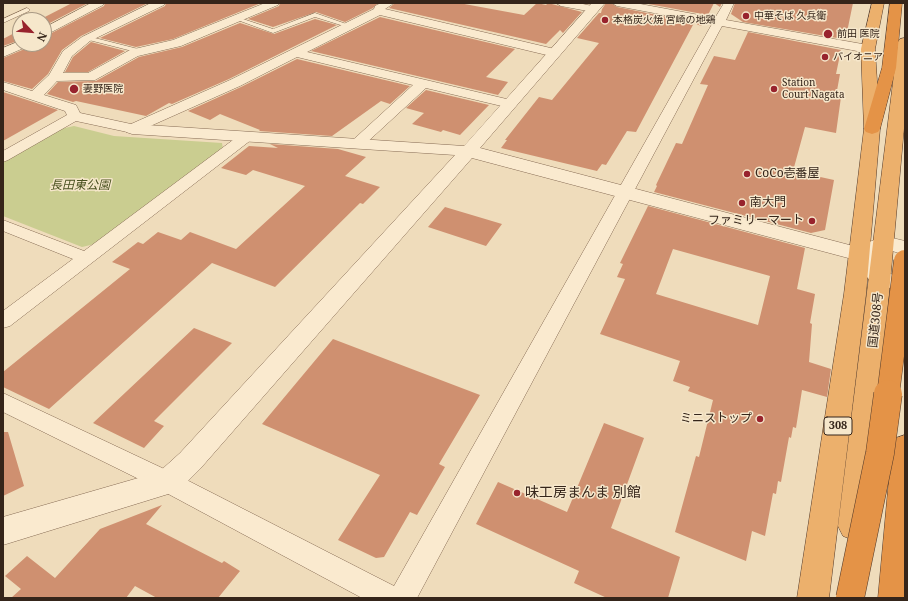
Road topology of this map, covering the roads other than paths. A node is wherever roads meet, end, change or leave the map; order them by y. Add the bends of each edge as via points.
1 (99, 3) edge
2 (160, 3) edge
3 (274, 3) edge
4 (389, 3) edge
5 (561, 3) edge
6 (617, 3) edge
7 (729, 3) edge
8 (878, 3) edge
9 (896, 3) edge
10 (596, 6) edge
11 (27, 10) dead end
12 (378, 11) junction
13 (235, 18) junction
14 (4, 20) edge
15 (720, 21) junction
16 (349, 26) junction
17 (52, 29) edge
18 (87, 38) junction
19 (905, 42) edge
20 (868, 49) junction
21 (140, 51) junction
22 (297, 53) junction
23 (554, 53) junction
24 (54, 76) junction
25 (423, 83) junction
26 (3, 86) edge
27 (35, 96) junction
28 (510, 104) junction
29 (74, 116) junction
30 (132, 129) junction
31 (872, 129) junction
32 (246, 137) junction
33 (358, 143) junction
34 (468, 152) junction
35 (3, 157) edge
36 (625, 192) junction
37 (3, 225) edge
38 (884, 242) junction
39 (905, 248) edge
40 (859, 254) junction
41 (86, 258) junction
42 (905, 261) edge
43 (880, 278) junction
44 (905, 285) edge
45 (3, 321) edge
46 (3, 402) edge
47 (905, 446) edge
48 (168, 482) junction
49 (3, 531) edge
50 (390, 598) edge
51 (402, 598) edge
52 (814, 598) edge
53 (846, 598) edge
54 (850, 598) edge
55 (894, 598) edge

1 - 17 street
2 - 18 street
3 - 13 street
4 - 12 street
5 - 10 street
6 - 15 street
7 - 15 street
8 - 20 highway, 308
9 - 31 highway via 889,68
10 - 23 street
11 - 14 lane
12 - 16 street
12 - 23 street
13 - 16 lane via 272,31 315,15
13 - 21 street via 177,43
15 - 20 street
15 - 36 street
16 - 22 street
18 - 21 lane
18 - 24 street via 67,54
19 - 38 highway, 国道308号 / 308
20 - 31 highway, 308
21 - 24 street via 90,77
22 - 25 street
22 - 30 street
23 - 28 street
24 - 27 street
25 - 28 street
25 - 33 street
26 - 27 street
27 - 29 street via 71,108
28 - 34 street
29 - 30 street
29 - 35 street
30 - 32 street
31 - 40 highway, 308
32 - 33 street
32 - 41 street
33 - 34 street
34 - 36 street
34 - 48 street via 196,455
36 - 40 street
36 - 51 street
37 - 41 street
38 - 39 street
38 - 40 street
38 - 43 highway, 国道308号 / 308
40 - 43 street
40 - 52 highway, 308
41 - 45 street
42 - 54 highway, bridge via 880,453
43 - 44 street
43 - 53 highway, 国道308号 / 308
46 - 48 street
47 - 55 highway
48 - 49 street
48 - 50 street

